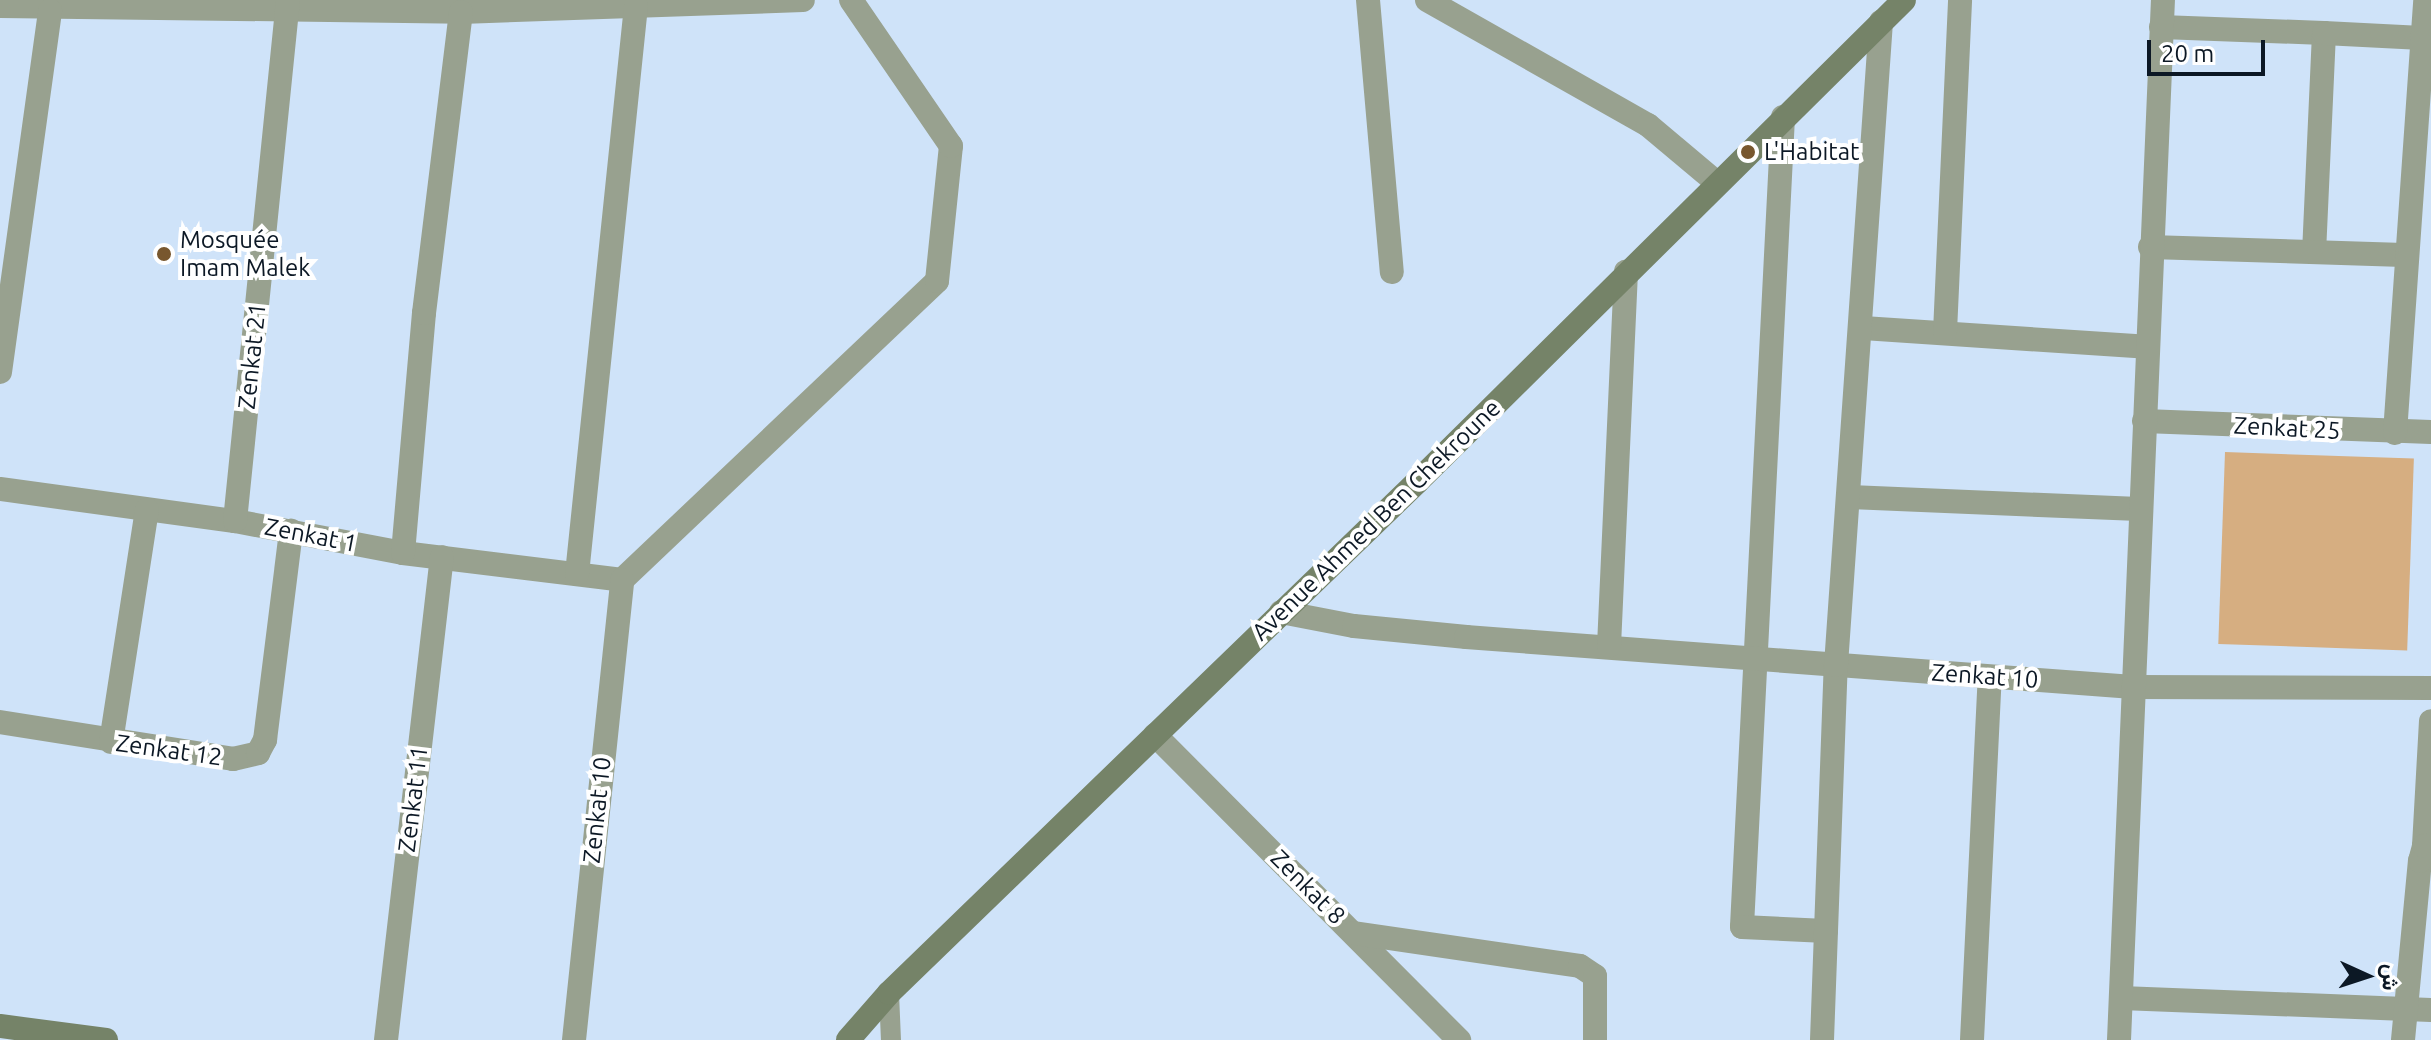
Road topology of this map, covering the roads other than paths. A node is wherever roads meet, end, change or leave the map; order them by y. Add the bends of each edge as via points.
1 (803, 0) edge
2 (851, 0) edge
3 (1368, 0) edge
4 (1427, 0) edge
5 (1904, 0) edge
6 (1960, 0) edge
7 (2163, 0) edge
8 (2425, 0) edge
9 (119, 5) edge
10 (0, 6) edge
11 (288, 6) edge
12 (636, 6) junction
13 (50, 10) junction
14 (461, 12) junction
15 (1881, 22) junction
16 (2161, 27) junction
17 (2324, 33) junction
18 (2422, 38) junction
19 (1783, 117) junction
20 (1717, 183) junction
21 (2150, 247) junction
22 (2314, 252) junction
23 (2404, 255) junction
24 (1626, 271) junction
25 (1392, 272) dead end
26 (6, 280) edge
27 (1863, 328) junction
28 (1945, 332) junction
29 (2146, 347) junction
30 (0, 372) edge
31 (2144, 421) junction
32 (2431, 432) edge
33 (2395, 433) junction
34 (0, 489) edge
35 (1850, 497) junction
36 (2139, 509) junction
37 (147, 510) junction
38 (235, 521) junction
39 (291, 531) junction
40 (403, 553) junction
41 (442, 557) junction
42 (577, 574) junction
43 (622, 580) junction
44 (1281, 612) junction
45 (1609, 646) junction
46 (1754, 657) junction
47 (1836, 665) junction
48 (1990, 677) junction
49 (2133, 687) junction
50 (2431, 688) edge
51 (2431, 721) edge
52 (0, 722) edge
53 (1155, 735) junction
54 (111, 742) junction
55 (2428, 846) edge
56 (1826, 931) junction
57 (1354, 933) junction
58 (889, 993) junction
59 (2121, 998) junction
60 (2405, 1008) junction
61 (2431, 1010) edge
62 (0, 1026) edge
63 (106, 1040) edge
64 (386, 1040) edge
65 (574, 1040) edge
66 (848, 1040) edge
67 (891, 1040) edge
68 (1459, 1040) edge
69 (1595, 1040) edge
70 (1822, 1040) edge
71 (1972, 1040) edge
72 (2119, 1040) edge
73 (2403, 1040) edge

1 - 12 street
2 - 43 street via 951,146 937,281
3 - 25 street
4 - 20 street via 1648,125
5 - 15 main road, Avenue Ahmed Ben Chekroune
6 - 28 street
7 - 16 street
8 - 18 street
9 - 11 street
9 - 13 street
10 - 13 street
11 - 14 street
11 - 38 street, Zenkat 21
12 - 14 street
12 - 42 street
13 - 26 street
14 - 40 street via 424,313
15 - 19 main road, Avenue Ahmed Ben Chekroune
15 - 27 street
16 - 17 street
16 - 21 street
17 - 18 street
17 - 22 street
18 - 23 street
19 - 20 main road, Avenue Ahmed Ben Chekroune
19 - 46 street
20 - 24 main road, Avenue Ahmed Ben Chekroune
21 - 22 street
21 - 29 street
22 - 23 street
23 - 33 street
24 - 44 main road, Avenue Ahmed Ben Chekroune
24 - 45 street
26 - 30 street
27 - 28 street
27 - 35 street
28 - 29 street
29 - 31 street
31 - 33 street, Zenkat 25
31 - 36 street
32 - 33 street, Zenkat 25
34 - 37 street, Zenkat 1
35 - 36 street
35 - 47 street
36 - 49 street
37 - 38 street, Zenkat 1
37 - 54 street
38 - 39 street, Zenkat 1
39 - 40 street, Zenkat 1
39 - 54 street, Zenkat 12 via 265,740 258,753 233,759
40 - 41 street, Zenkat 1
41 - 42 street, Zenkat 1
41 - 64 street, Zenkat 11
42 - 43 street, Zenkat 1
43 - 65 street, Zenkat 10
44 - 45 street, Zenkat 10 via 1354,626
44 - 53 main road, Avenue Ahmed Ben Chekroune
45 - 46 street, Zenkat 10
46 - 47 street, Zenkat 10
46 - 56 street via 1742,927
47 - 48 street, Zenkat 10
47 - 56 street
48 - 49 street, Zenkat 10
48 - 71 street
49 - 50 street, Zenkat 10
49 - 59 street
51 - 55 street
52 - 54 street, Zenkat 12
53 - 57 street, Zenkat 8
53 - 58 main road, Avenue Ahmed Ben Chekroune
55 - 60 street
56 - 70 street
57 - 68 street, Zenkat 8
57 - 69 street via 1580,966 1595,976
58 - 66 main road, Avenue Ahmed Ben Chekroune
58 - 67 lane
59 - 60 street
59 - 72 street
60 - 61 street
60 - 73 street
62 - 63 main road

